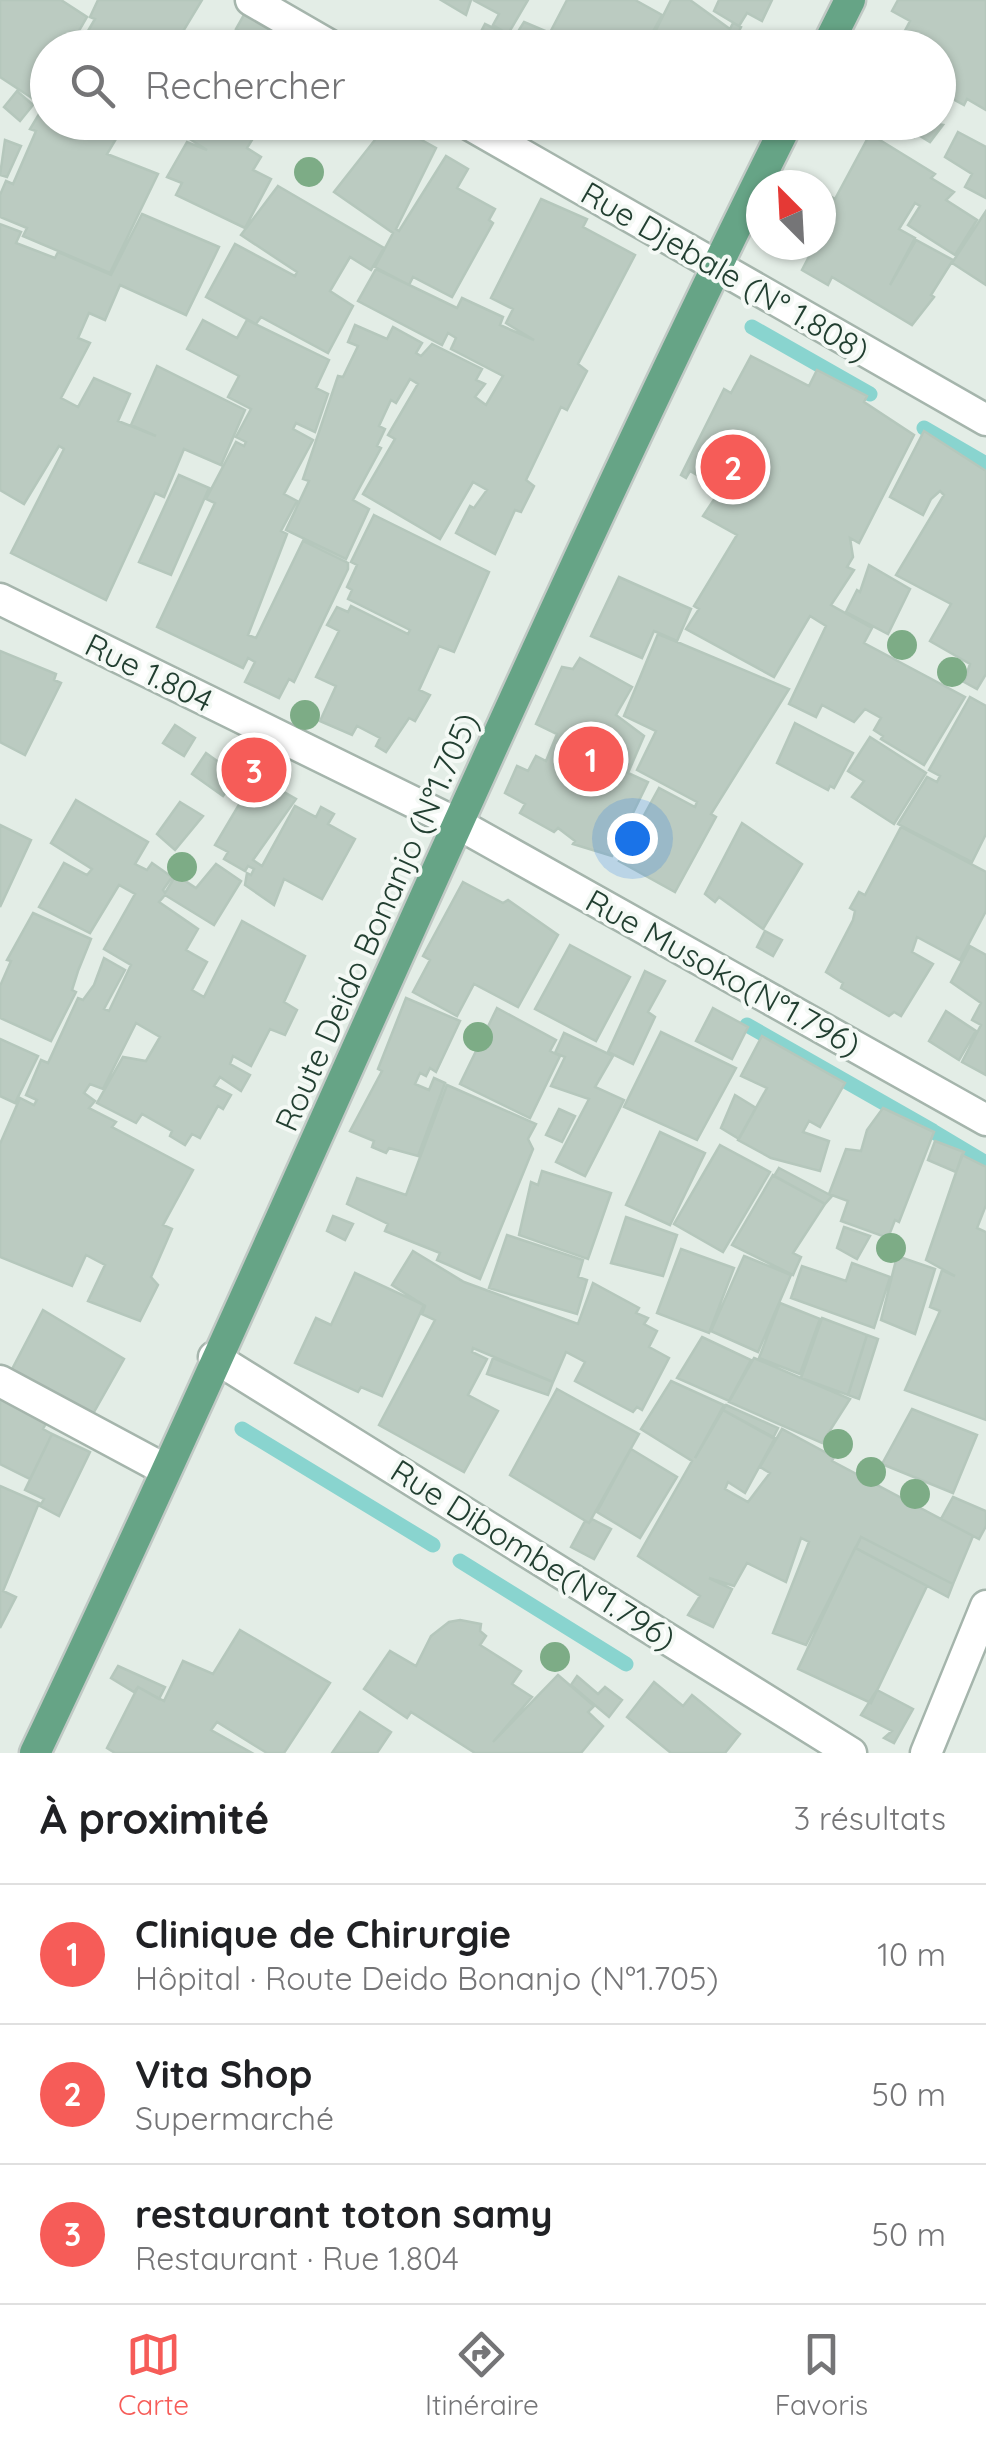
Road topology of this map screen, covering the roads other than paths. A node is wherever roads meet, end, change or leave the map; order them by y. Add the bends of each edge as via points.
1 (251, 0) edge
2 (850, 0) edge
3 (303, 30) edge
4 (835, 30) edge
5 (496, 140) edge
6 (779, 140) edge
7 (716, 267) junction
8 (986, 420) edge
9 (0, 599) edge
10 (460, 825) junction
11 (986, 1120) edge
12 (214, 1358) junction
13 (0, 1382) edge
14 (164, 1469) junction
15 (986, 1606) edge
16 (34, 1753) edge
17 (851, 1753) edge
18 (926, 1753) edge

1 - 3 street
2 - 4 main road
5 - 7 street, Rue Djebale (N° 1.808)
6 - 7 main road, Route Deido Bonanjo (N°1.705)
7 - 8 street, Rue Djebale (N° 1.808)
7 - 10 main road, Route Deido Bonanjo (N°1.705)
9 - 10 street, Rue 1.804
10 - 11 street, Rue Musoko(N°1.796)
10 - 12 main road, Route Deido Bonanjo (N°1.705)
12 - 14 main road, Route Deido Bonanjo (N°1.705)
12 - 17 street, Rue Dibombe(N°1.796)
13 - 14 street
14 - 16 main road, Route Deido Bonanjo (N°1.705)
15 - 18 street

